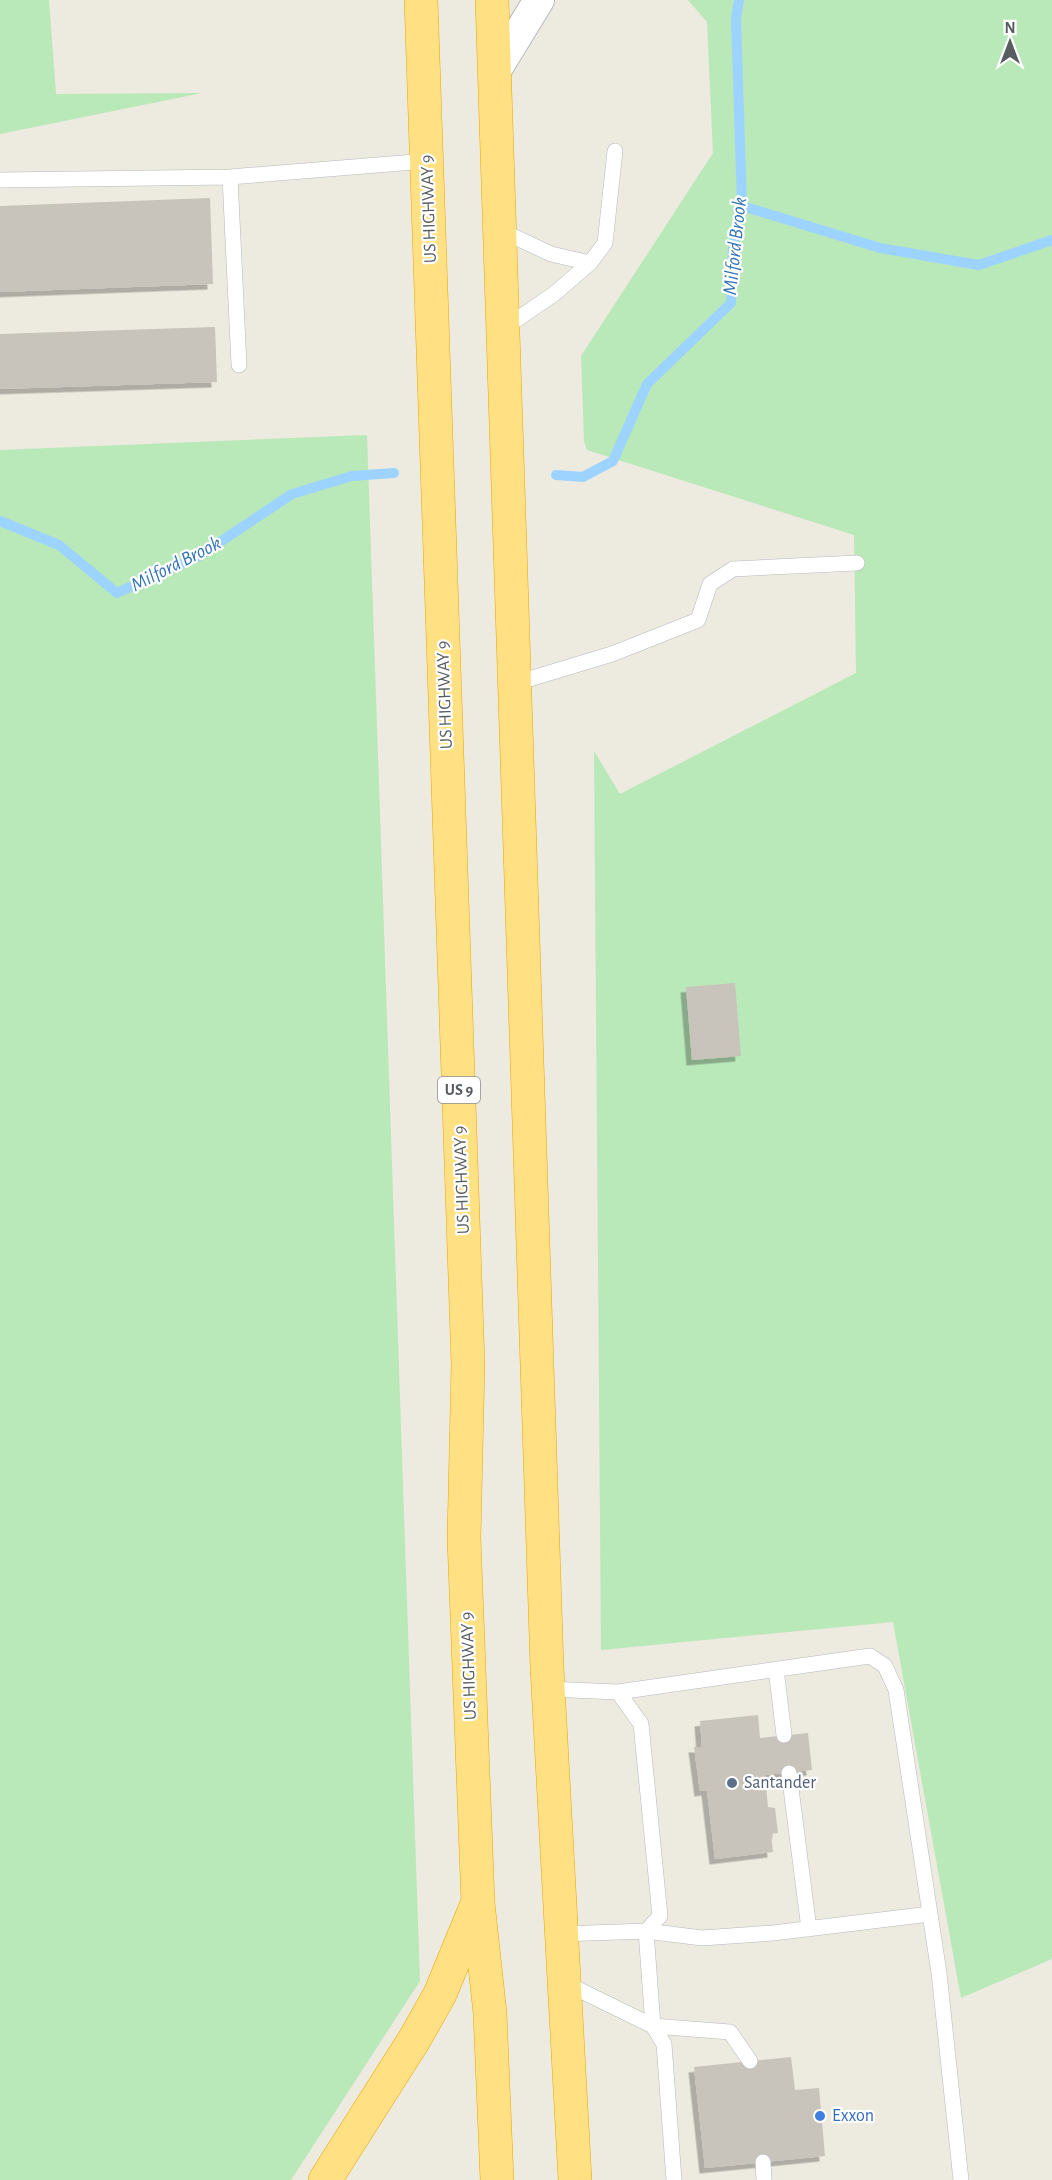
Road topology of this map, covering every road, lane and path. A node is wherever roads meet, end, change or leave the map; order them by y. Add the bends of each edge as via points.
1 (422, 0) edge
2 (492, 0) edge
3 (539, 0) edge
4 (495, 72) junction
5 (615, 151) dead end
6 (427, 161) junction
7 (230, 177) junction
8 (0, 180) edge
9 (500, 230) junction
10 (590, 263) junction
11 (504, 328) junction
12 (239, 365) dead end
13 (856, 563) dead end
14 (516, 683) junction
15 (776, 1669) junction
16 (548, 1689) junction
17 (618, 1692) junction
18 (784, 1736) dead end
19 (789, 1773) dead end
20 (478, 1903) junction
21 (930, 1914) junction
22 (809, 1929) junction
23 (646, 1931) junction
24 (561, 1934) junction
25 (563, 1982) junction
26 (653, 2026) junction
27 (750, 2061) dead end
28 (763, 2162) dead end
29 (325, 2180) edge
30 (497, 2180) edge
31 (575, 2180) edge
32 (675, 2180) edge
33 (764, 2180) edge
34 (961, 2180) edge

1 - 6 highway, US HIGHWAY 9 / US 9
2 - 4 highway
3 - 4 street
4 - 9 highway
5 - 10 lane via 605,243
6 - 7 lane
6 - 20 highway, US HIGHWAY 9 / US 9 via 468,1364 464,1538
7 - 8 lane
7 - 12 lane
9 - 10 lane via 551,254
9 - 11 highway
10 - 11 lane via 554,294
11 - 14 highway
13 - 14 lane via 733,569 710,584 698,620 612,654
14 - 16 highway
15 - 17 lane
15 - 18 lane
15 - 21 lane via 870,1656 885,1666 896,1690
16 - 17 lane
16 - 24 highway
17 - 23 lane via 641,1724 660,1916
19 - 22 lane
20 - 29 highway via 420,2031
20 - 30 highway, US HIGHWAY 9 / US 9 via 490,2013
21 - 22 lane
21 - 34 lane
22 - 23 lane via 702,1938
23 - 24 lane
23 - 26 lane
24 - 25 highway
25 - 26 lane
25 - 31 highway
26 - 27 lane via 730,2032
26 - 32 lane via 664,2044
28 - 33 lane

